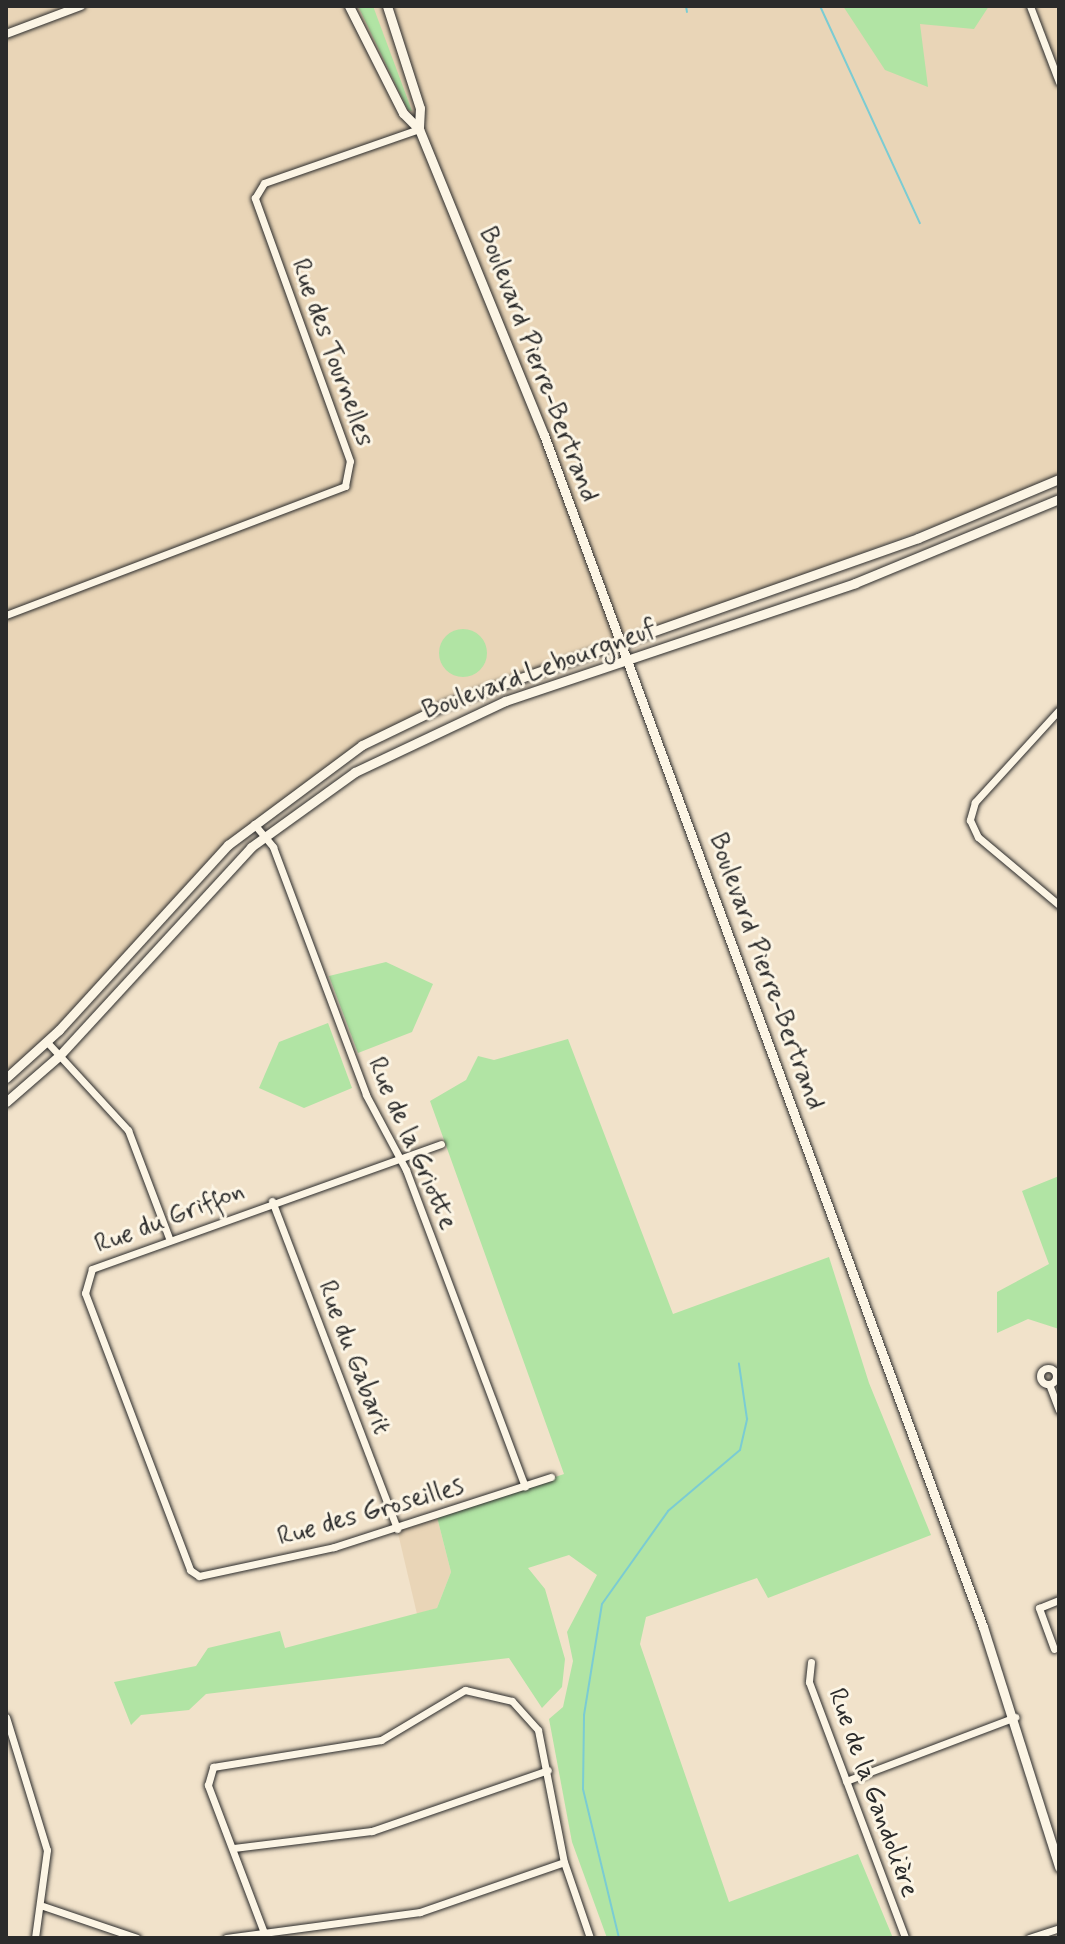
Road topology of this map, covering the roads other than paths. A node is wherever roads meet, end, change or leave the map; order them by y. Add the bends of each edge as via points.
1 (81, 6) edge
2 (349, 6) edge
3 (387, 6) edge
4 (1030, 6) edge
5 (6, 34) edge
6 (1059, 82) edge
7 (419, 129) junction
8 (1059, 479) edge
9 (1059, 499) edge
10 (6, 615) edge
11 (621, 643) junction
12 (627, 661) junction
13 (1059, 710) edge
14 (253, 823) junction
15 (265, 835) junction
16 (1059, 905) edge
17 (47, 1042) junction
18 (60, 1055) junction
19 (6, 1078) edge
20 (6, 1102) edge
21 (441, 1144) dead end
22 (400, 1158) junction
23 (272, 1201) junction
24 (169, 1238) junction
25 (1049, 1384) dead end
26 (1059, 1410) edge
27 (551, 1477) dead end
28 (525, 1486) junction
29 (397, 1529) junction
30 (199, 1576) joint
31 (1059, 1600) edge
32 (1054, 1649) dead end
33 (811, 1662) dead end
34 (6, 1717) edge
35 (1015, 1717) junction
36 (548, 1770) junction
37 (846, 1781) junction
38 (1057, 1840) edge
39 (233, 1848) junction
40 (564, 1862) junction
41 (1059, 1867) edge
42 (43, 1906) junction
43 (1059, 1928) edge
44 (265, 1936) edge
45 (35, 1938) edge
46 (137, 1938) edge
47 (226, 1938) edge
48 (590, 1938) edge
49 (905, 1938) edge
50 (1029, 1938) edge

1 - 5 street
2 - 7 main road, Boulevard Pierre-Bertrand via 403,113
3 - 7 main road, Boulevard Pierre-Bertrand via 420,108
4 - 6 street
7 - 10 street, Rue des Tournelles via 264,183 255,198 350,461 345,486
7 - 11 main road, Boulevard Pierre-Bertrand
8 - 11 main road, Boulevard Lebourgneuf
9 - 12 main road, Boulevard Lebourgneuf via 869,578
11 - 12 main road, Boulevard Pierre-Bertrand
11 - 14 main road, Boulevard Lebourgneuf via 393,728
12 - 15 main road, Boulevard Lebourgneuf via 427,734 355,772
12 - 35 main road, Boulevard Pierre-Bertrand
13 - 16 street via 975,802 970,820 978,837
14 - 15 street, Rue de la Griotte
14 - 17 main road, Boulevard Lebourgneuf
15 - 18 main road, Boulevard Lebourgneuf
15 - 22 street, Rue de la Griotte via 361,1083
17 - 18 street
17 - 19 main road, Boulevard Lebourgneuf
18 - 20 main road, Boulevard Lebourgneuf
18 - 24 street via 128,1130
21 - 22 street, Rue du Griffon
22 - 23 street, Rue du Griffon
22 - 28 street, Rue de la Griotte
23 - 24 street, Rue du Griffon
23 - 29 street, Rue du Gabarit
24 - 30 street, Rue du Griffon via 92,1269 84,1285 190,1570
25 - 26 street
27 - 28 street, Rue des Groseilles
28 - 29 street, Rue des Groseilles
29 - 30 street, Rue des Groseilles
31 - 32 street via 1039,1608
33 - 37 street, Rue de la Gandolière via 809,1682
34 - 42 street via 44,1827
35 - 37 street
35 - 38 main road, Boulevard Pierre-Bertrand
36 - 39 street via 401,1824
36 - 39 street via 543,1742 524,1710 497,1694 465,1690 381,1740 220,1762 208,1785
36 - 40 street
37 - 49 street, Rue de la Gandolière
38 - 41 main road, Boulevard Pierre-Bertrand
39 - 44 street
40 - 44 street via 420,1912
40 - 48 street
42 - 45 street
42 - 46 street
43 - 50 street
44 - 47 street

